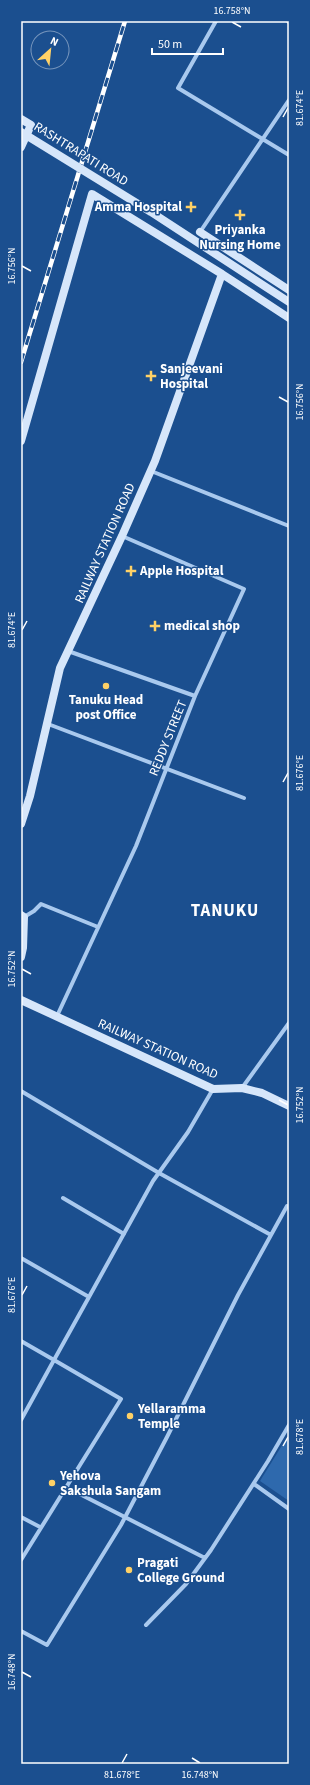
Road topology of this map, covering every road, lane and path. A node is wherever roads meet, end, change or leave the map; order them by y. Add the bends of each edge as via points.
1 (216, 21) edge
2 (289, 100) edge
3 (21, 119) edge
4 (21, 132) edge
5 (264, 140) junction
6 (21, 147) edge
7 (289, 155) edge
8 (200, 232) joint
9 (222, 274) junction
10 (289, 290) edge
11 (289, 302) edge
12 (289, 318) edge
13 (21, 441) edge
14 (151, 471) junction
15 (289, 526) edge
16 (122, 536) junction
17 (68, 651) junction
18 (195, 696) junction
19 (48, 724) junction
20 (167, 768) junction
21 (244, 798) dead end
22 (21, 824) edge
23 (22, 916) edge
24 (98, 927) junction
25 (21, 957) edge
26 (21, 1000) edge
27 (57, 1017) junction
28 (289, 1024) edge
29 (242, 1088) junction
30 (213, 1089) junction
31 (21, 1091) edge
32 (289, 1106) edge
33 (159, 1173) junction
34 (62, 1198) dead end
35 (288, 1206) edge
36 (124, 1234) junction
37 (271, 1235) junction
38 (21, 1258) edge
39 (89, 1297) junction
40 (21, 1341) edge
41 (54, 1360) junction
42 (21, 1420) edge
43 (289, 1425) edge
44 (254, 1484) junction
45 (66, 1486) junction
46 (289, 1509) edge
47 (21, 1517) edge
48 (125, 1517) junction
49 (40, 1527) junction
50 (205, 1558) junction
51 (21, 1560) edge
52 (146, 1625) dead end
53 (21, 1631) edge

1 - 5 street via 178,88
2 - 5 street
3 - 6 street via 30,125
4 - 11 street, RASHTRAPATI ROAD, bridge via 151,212
5 - 7 street
5 - 8 street
8 - 10 street
9 - 12 street
9 - 13 street via 92,194
9 - 14 street, RAILWAY STATION ROAD
14 - 15 street
14 - 16 street, RAILWAY STATION ROAD
16 - 17 street, RAILWAY STATION ROAD
16 - 18 street, REDDY STREET via 244,589
17 - 18 street
17 - 19 street, RAILWAY STATION ROAD via 60,668
18 - 20 street, REDDY STREET
19 - 20 street
19 - 22 street, RAILWAY STATION ROAD
20 - 21 street
20 - 24 street, REDDY STREET via 136,846
23 - 24 street via 34,911 41,904
23 - 25 street
24 - 27 street, REDDY STREET
26 - 27 street, RAILWAY STATION ROAD
27 - 30 street, RAILWAY STATION ROAD
28 - 29 street
29 - 30 street, RAILWAY STATION ROAD
29 - 32 street, RAILWAY STATION ROAD via 262,1093
30 - 33 street via 188,1132
31 - 33 street
33 - 36 street
33 - 37 street
34 - 36 street
35 - 37 street
36 - 39 street
37 - 48 street via 238,1294
38 - 39 street
39 - 41 street
40 - 41 street
41 - 42 street
41 - 45 street via 121,1399
43 - 44 street
44 - 46 street
44 - 50 street
45 - 48 street
45 - 49 street
47 - 49 street
48 - 50 street
48 - 53 street via 47,1645
49 - 51 street
50 - 52 street via 186,1584

